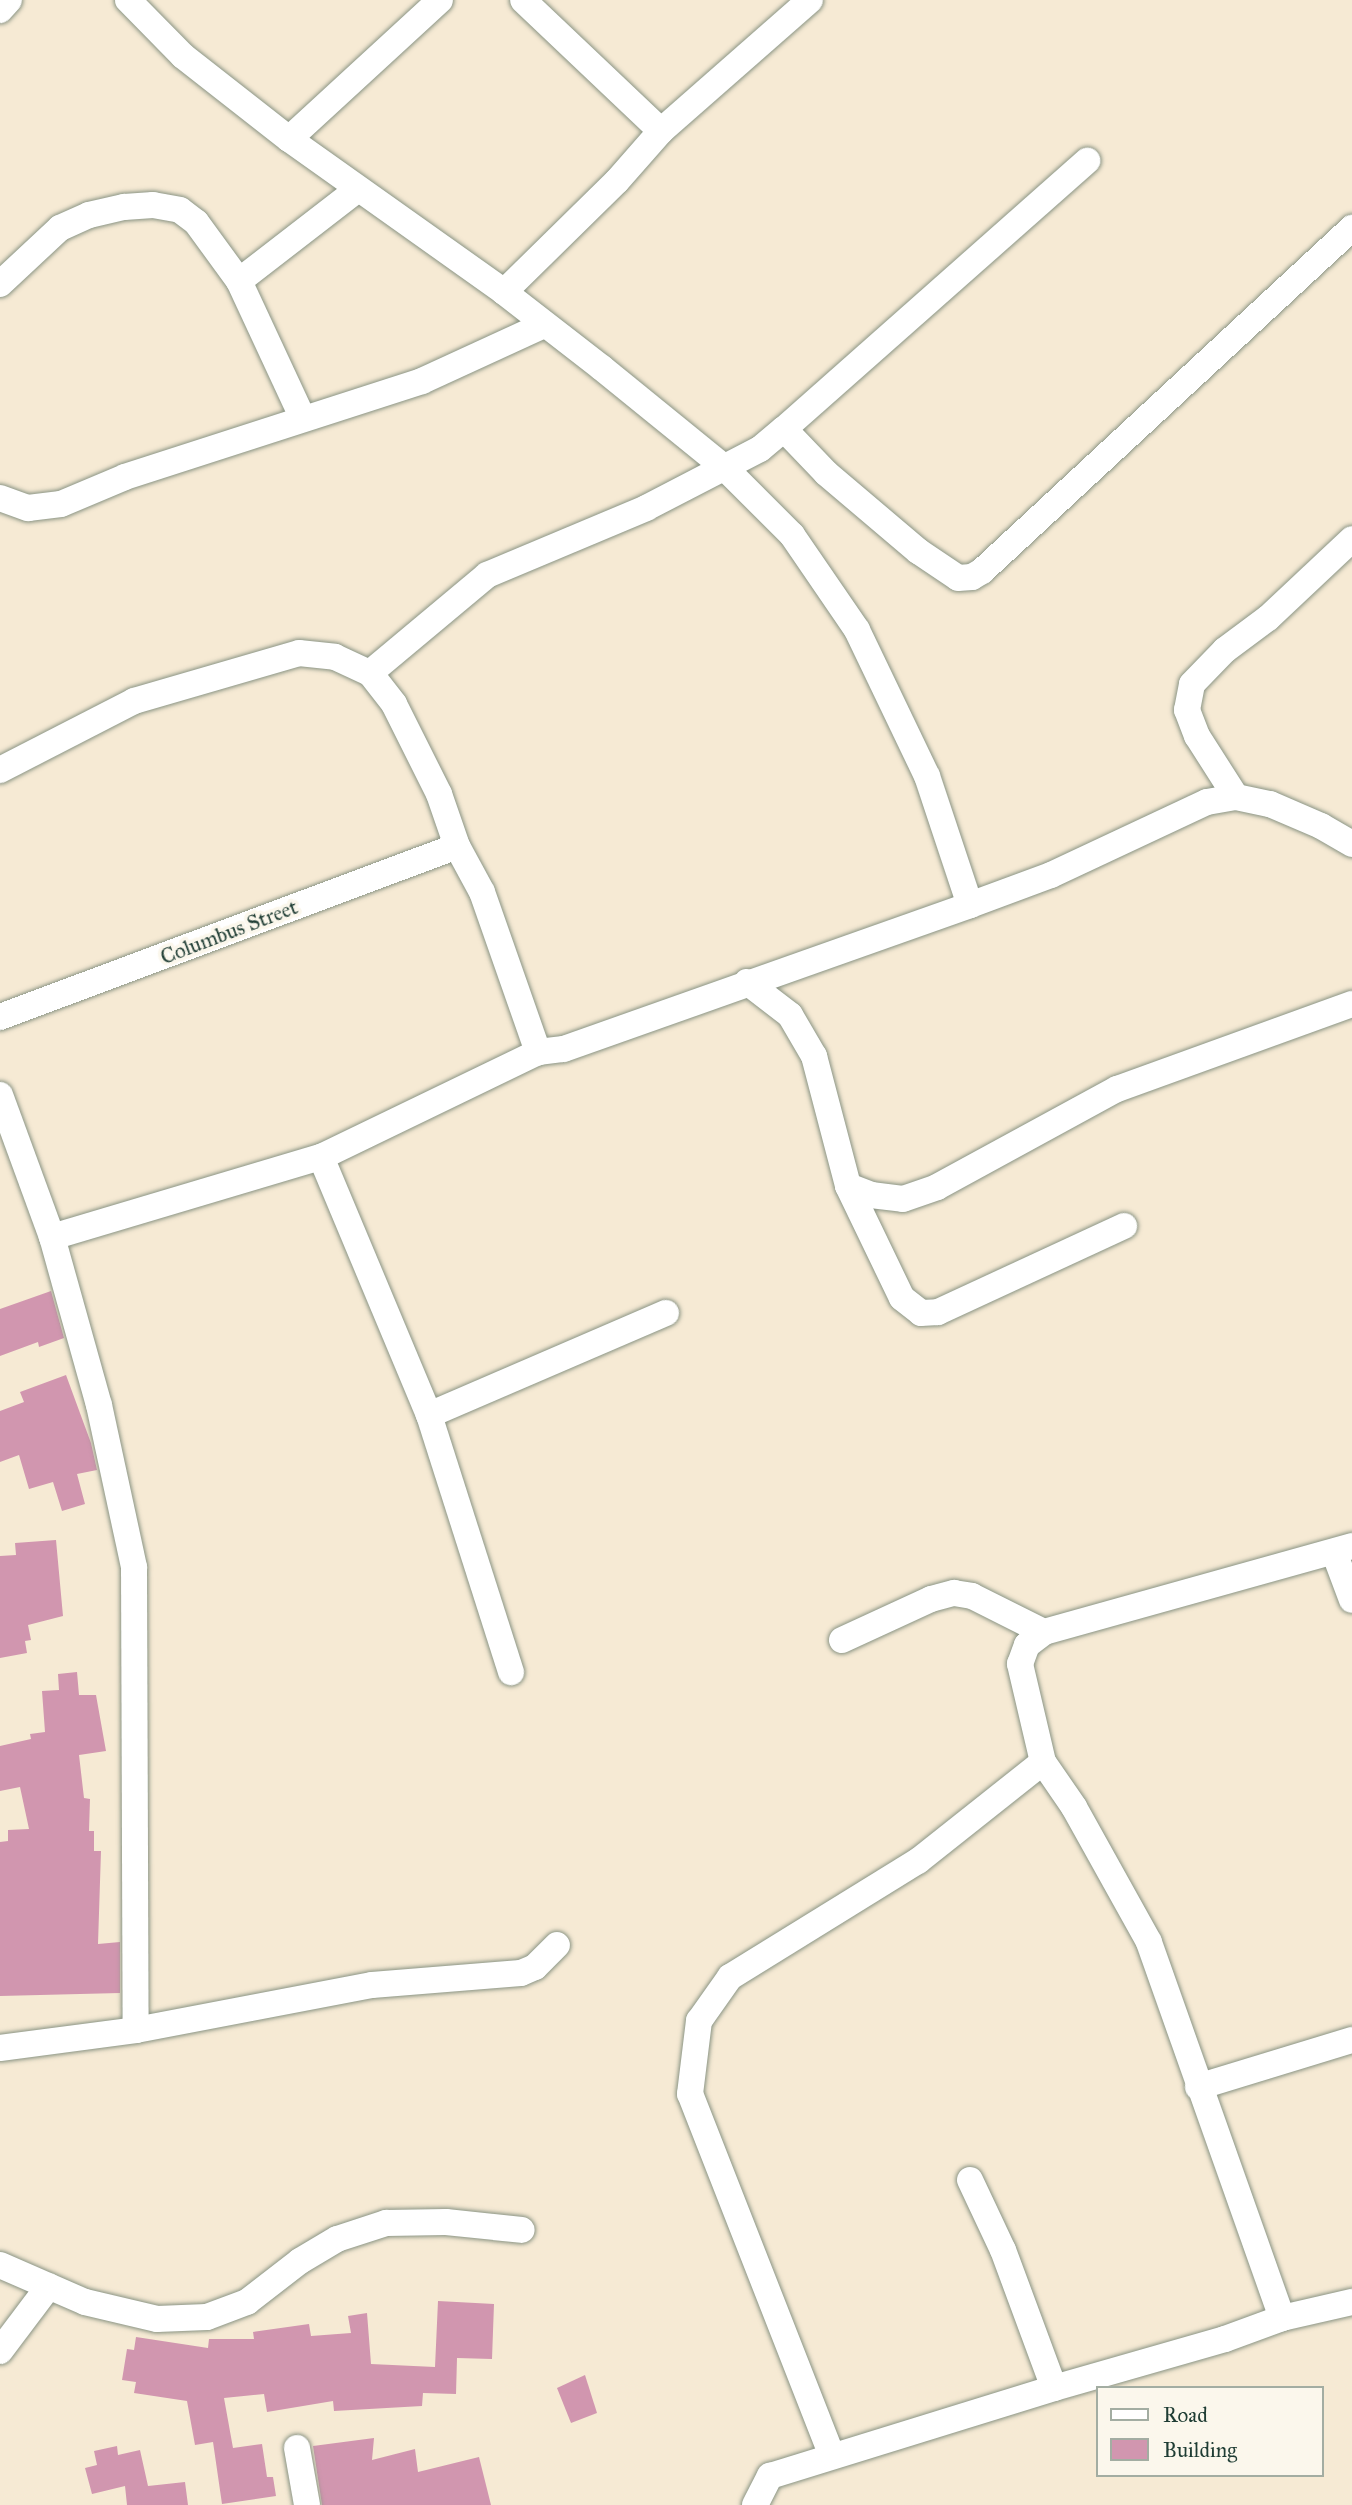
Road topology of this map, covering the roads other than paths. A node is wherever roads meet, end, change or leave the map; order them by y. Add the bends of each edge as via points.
1 (9, 0) edge
2 (128, 0) edge
3 (440, 0) edge
4 (523, 0) edge
5 (810, 0) edge
6 (0, 10) edge
7 (661, 131) junction
8 (289, 139) junction
9 (1087, 161) dead end
10 (358, 189) junction
11 (1352, 228) edge
12 (239, 281) junction
13 (0, 284) edge
14 (504, 292) junction
15 (544, 325) junction
16 (302, 417) junction
17 (784, 429) junction
18 (725, 468) junction
19 (0, 498) edge
20 (1352, 540) edge
21 (370, 673) junction
22 (0, 770) edge
23 (1236, 797) junction
24 (1352, 845) edge
25 (457, 846) junction
26 (970, 905) junction
27 (747, 982) junction
28 (1352, 1004) edge
29 (0, 1017) edge
30 (538, 1052) junction
31 (0, 1095) edge
32 (321, 1157) junction
33 (848, 1186) junction
34 (1124, 1227) dead end
35 (52, 1237) junction
36 (666, 1313) dead end
37 (429, 1415) junction
38 (1343, 1549) edge
39 (1352, 1600) edge
40 (1044, 1632) junction
41 (842, 1640) dead end
42 (511, 1672) dead end
43 (1043, 1762) junction
44 (557, 1945) dead end
45 (136, 2030) junction
46 (1352, 2040) edge
47 (0, 2048) edge
48 (1198, 2087) junction
49 (970, 2180) dead end
50 (522, 2230) dead end
51 (0, 2265) edge
52 (49, 2286) junction
53 (1352, 2302) edge
54 (1282, 2318) junction
55 (0, 2351) edge
56 (1054, 2388) junction
57 (297, 2448) dead end
58 (832, 2456) junction
59 (307, 2505) edge
60 (755, 2505) edge

1 - 6 street
2 - 8 street via 183,56
3 - 8 street
4 - 7 street
5 - 7 street
7 - 14 street
8 - 10 street
9 - 17 street
10 - 12 street
10 - 14 street
11 - 17 street via 972,577 958,578 918,551 827,473
12 - 13 street via 196,222 180,210 153,205 89,215 60,228
12 - 16 street
14 - 15 street
15 - 16 street via 422,381
15 - 18 street
16 - 19 street via 125,477 61,504 28,508
17 - 18 street
18 - 21 street via 646,508 487,575
18 - 26 street via 792,535 857,630 927,776
20 - 23 street via 1192,684 1187,710
21 - 22 street via 335,657 299,653 134,701
21 - 25 street via 394,704 439,794
23 - 24 street via 1270,804
23 - 26 street via 1207,802 1051,875
25 - 29 street, Columbus Street
25 - 30 street via 482,892
26 - 27 street
27 - 30 street via 564,1049
27 - 33 street via 790,1015 814,1056
28 - 33 street via 1117,1089 937,1186 903,1199
30 - 32 street
31 - 35 street
32 - 35 street
32 - 37 street
33 - 34 street via 902,1298 922,1313 938,1312
35 - 45 street via 99,1405 134,1567
36 - 37 street
37 - 42 street
38 - 39 street
38 - 40 street
40 - 41 street via 972,1596 954,1593
40 - 43 street via 1027,1645 1020,1664
43 - 48 street via 1074,1807 1149,1942
43 - 58 street via 918,1861 730,1977 699,2021 690,2094
44 - 45 street via 535,1967 521,1973 372,1986
45 - 47 street
46 - 48 street
48 - 54 street
49 - 56 street via 1013,2274
50 - 52 street via 446,2222 386,2223 337,2239 247,2302 207,2317 157,2319 85,2302
51 - 52 street
52 - 55 street
53 - 54 street
54 - 56 street
56 - 58 street
57 - 59 street
58 - 60 street via 770,2476

